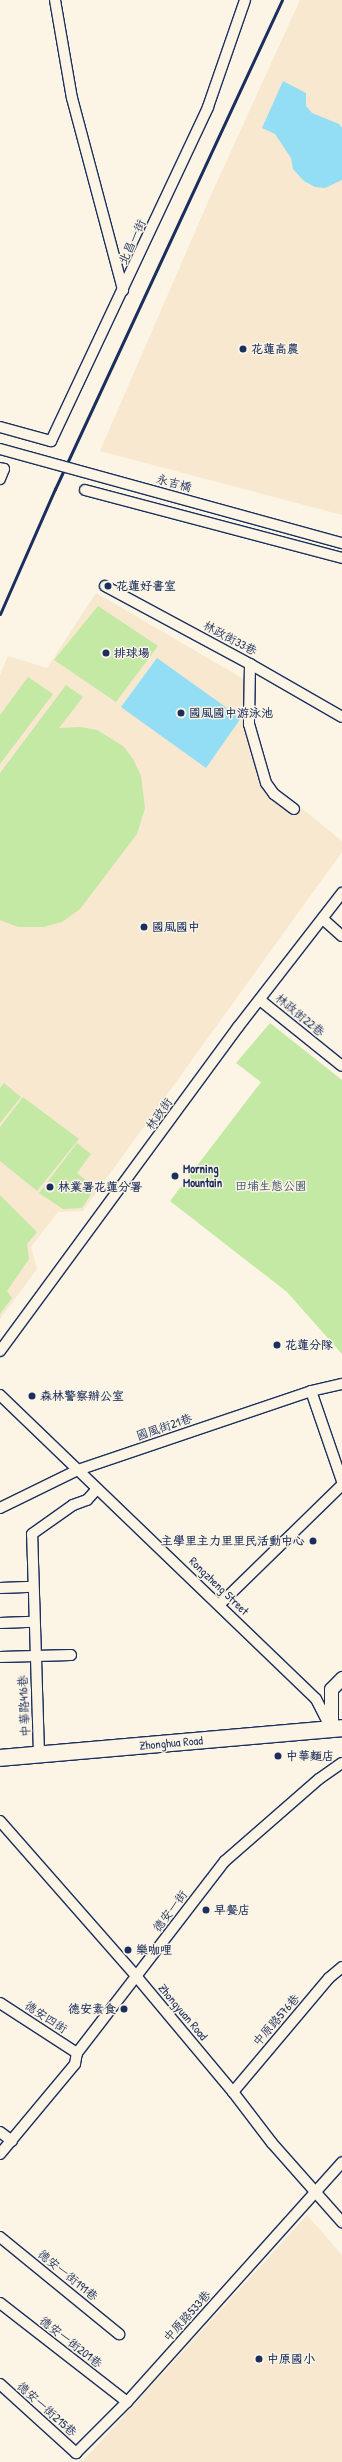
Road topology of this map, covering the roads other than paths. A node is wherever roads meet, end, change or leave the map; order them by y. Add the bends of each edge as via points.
1 (55, 0) edge
2 (246, 0) edge
3 (123, 290) junction
4 (0, 428) edge
5 (0, 449) edge
6 (0, 468) edge
7 (0, 479) edge
8 (85, 490) dead end
9 (342, 543) edge
10 (342, 558) edge
11 (105, 586) dead end
12 (250, 664) junction
13 (342, 717) edge
14 (294, 810) dead end
15 (342, 894) edge
16 (324, 920) junction
17 (342, 936) edge
18 (260, 1000) junction
19 (342, 1066) edge
20 (0, 1351) edge
21 (342, 1384) edge
22 (311, 1391) junction
23 (0, 1396) edge
24 (78, 1470) junction
25 (342, 1481) edge
26 (342, 1485) edge
27 (97, 1489) junction
28 (0, 1508) edge
29 (33, 1587) junction
30 (0, 1588) edge
31 (218, 1605) junction
32 (33, 1622) junction
33 (0, 1623) edge
34 (71, 1655) dead end
35 (0, 1657) edge
36 (34, 1657) junction
37 (342, 1678) edge
38 (338, 1730) edge
39 (40, 1754) junction
40 (0, 1758) edge
41 (342, 1763) edge
42 (0, 1821) edge
43 (342, 1967) edge
44 (136, 1976) junction
45 (0, 2003) edge
46 (77, 2053) junction
47 (233, 2092) junction
48 (0, 2132) edge
49 (12, 2142) junction
50 (0, 2154) edge
51 (342, 2162) edge
52 (316, 2193) junction
53 (342, 2222) edge
54 (0, 2237) edge
55 (0, 2303) edge
56 (119, 2334) dead end
57 (0, 2384) edge
58 (126, 2402) junction
59 (76, 2453) joint

1 - 3 street via 72,98
2 - 3 street, 北昌一街 via 208,107
3 - 4 street, 北昌一街 via 51,441
5 - 9 street, 永吉橋, bridge
6 - 7 street via 4,469
8 - 10 street
11 - 12 street, 林政街33巷
12 - 13 street, 林政街33巷
12 - 14 street via 248,724 266,783 274,794
15 - 16 street, 林政街
16 - 17 street
16 - 18 street, 林政街
18 - 19 street, 林政街22巷
18 - 20 street, 林政街
21 - 22 street, 國風街21巷
22 - 24 street, 國風街21巷
22 - 25 street
23 - 24 street, Rongzheng Street
24 - 27 street, Rongzheng Street
24 - 28 street, 國風街21巷
26 - 31 street
27 - 29 street, 中華路416巷 via 86,1500 73,1505 32,1534
27 - 31 street, Rongzheng Street
29 - 30 street
29 - 32 street, 中華路416巷
31 - 38 street, Rongzheng Street via 316,1699
32 - 33 street
32 - 36 street, 中華路416巷
34 - 36 street
35 - 36 street
36 - 39 street, 中華路416巷
37 - 38 street via 331,1689
38 - 39 main road, Zhonghua Road
39 - 40 main road, Zhonghua Road
41 - 44 street, 德安一街 via 319,1779 225,1861
42 - 44 street, Zhongyuan Road
43 - 47 street, 中原路576巷 via 329,1978
44 - 46 street, 德安一街
44 - 47 street, Zhongyuan Road
45 - 46 street, 德安四街
46 - 49 street, 德安一街 via 75,2064
47 - 52 street, Zhongyuan Road via 272,2143
48 - 49 street
49 - 50 street, 德安一街
51 - 52 street, 中原路533巷
52 - 53 street, Zhongyuan Road
52 - 58 street, 中原路533巷
54 - 56 street, 德安一街191巷
55 - 58 street, 德安一街201巷
57 - 59 street, 德安一街215巷
58 - 59 street, 中原路533巷

